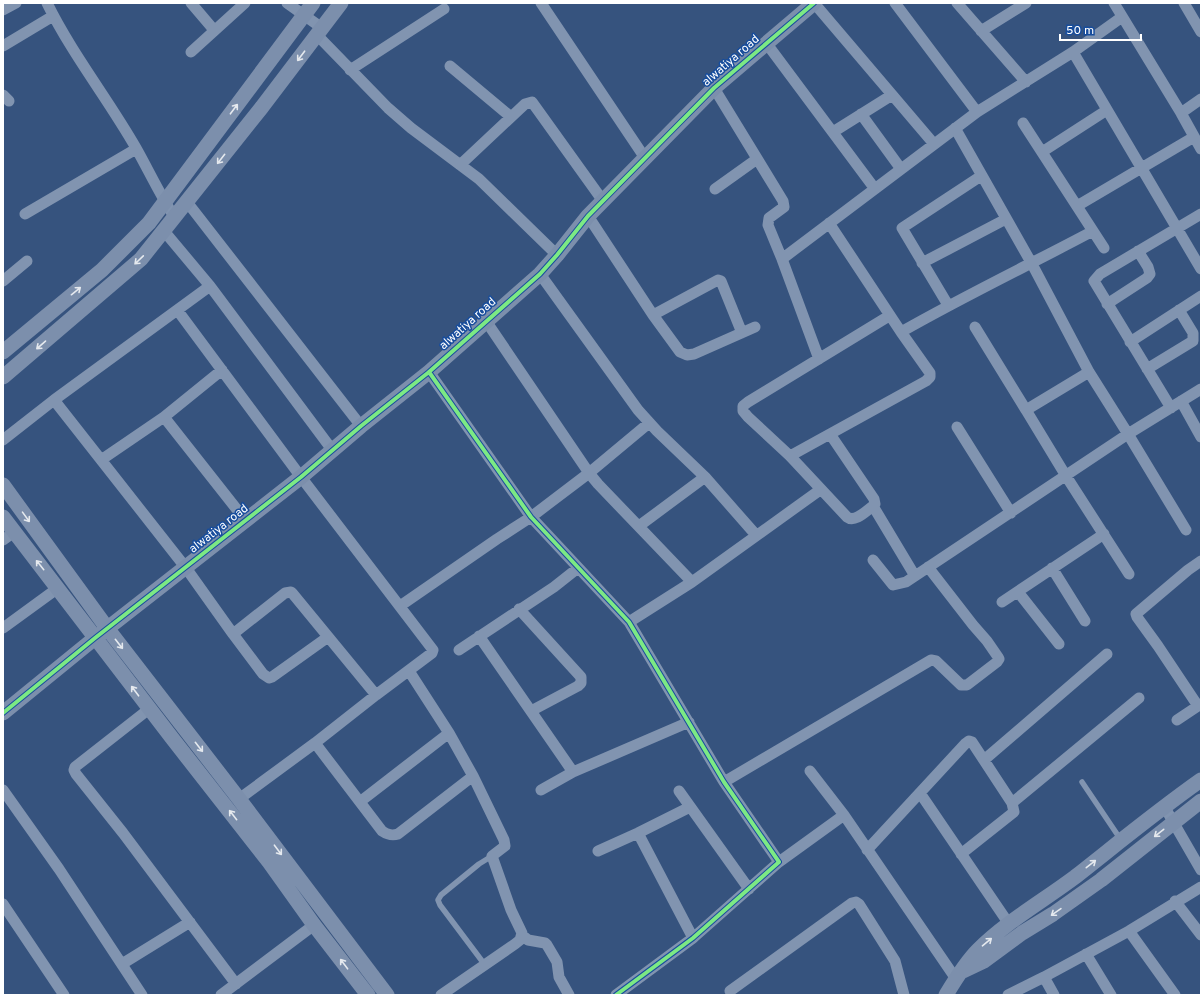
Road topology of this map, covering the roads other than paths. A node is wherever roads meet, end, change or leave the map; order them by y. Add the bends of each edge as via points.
1 (16, 3) edge
2 (47, 3) edge
3 (191, 3) edge
4 (246, 3) edge
5 (287, 3) edge
6 (313, 3) edge
7 (341, 3) edge
8 (542, 3) edge
9 (814, 3) edge
10 (896, 3) edge
11 (1026, 3) edge
12 (1114, 3) edge
13 (1184, 3) edge
14 (962, 4) edge
15 (444, 9) dead end
16 (3, 10) edge
17 (304, 15) junction
18 (53, 16) junction
19 (1122, 17) junction
20 (214, 30) junction
21 (320, 31) junction
22 (981, 31) junction
23 (1201, 32) edge
24 (767, 44) junction
25 (3, 46) edge
26 (191, 52) dead end
27 (1073, 52) junction
28 (450, 66) dead end
29 (350, 70) junction
30 (1026, 82) junction
31 (714, 88) junction
32 (892, 95) junction
33 (1201, 99) edge
34 (1107, 110) junction
35 (977, 112) junction
36 (1182, 113) junction
37 (861, 114) junction
38 (511, 117) junction
39 (1023, 123) dead end
40 (955, 128) junction
41 (833, 132) junction
42 (1194, 137) junction
43 (934, 144) junction
44 (136, 148) junction
45 (1201, 149) edge
46 (1042, 152) junction
47 (645, 158) junction
48 (757, 159) junction
49 (460, 164) junction
50 (1141, 168) junction
51 (901, 169) junction
52 (981, 176) junction
53 (715, 189) dead end
54 (875, 189) junction
55 (602, 201) junction
56 (164, 202) junction
57 (187, 202) junction
58 (1077, 206) junction
59 (25, 214) dead end
60 (1201, 214) edge
61 (588, 216) junction
62 (175, 218) junction
63 (1006, 219) junction
64 (829, 223) junction
65 (1177, 229) junction
66 (164, 231) junction
67 (1093, 231) junction
68 (1104, 248) dead end
69 (1138, 251) junction
70 (557, 255) junction
71 (782, 258) junction
72 (27, 261) dead end
73 (922, 263) junction
74 (1200, 263) edge
75 (1032, 264) junction
76 (540, 274) junction
77 (3, 281) edge
78 (210, 286) junction
79 (1201, 296) edge
80 (1107, 304) junction
81 (948, 305) junction
82 (55, 309) junction
83 (1179, 310) junction
84 (178, 311) junction
85 (652, 315) junction
86 (890, 316) junction
87 (486, 321) junction
88 (68, 322) junction
89 (755, 327) dead end
90 (974, 327) dead end
91 (742, 332) junction
92 (901, 332) junction
93 (1130, 342) junction
94 (3, 352) edge
95 (819, 359) junction
96 (1147, 369) junction
97 (222, 370) junction
98 (429, 372) junction
99 (1089, 372) junction
100 (3, 377) edge
101 (1201, 389) edge
102 (54, 400) junction
103 (1181, 402) junction
104 (1171, 408) junction
105 (1026, 410) junction
106 (164, 417) junction
107 (649, 423) junction
108 (361, 426) junction
109 (957, 427) dead end
110 (830, 434) junction
111 (1128, 434) junction
112 (1201, 437) edge
113 (3, 440) edge
114 (333, 451) junction
115 (790, 456) junction
116 (101, 460) junction
117 (589, 473) junction
118 (1066, 476) junction
119 (301, 477) junction
120 (706, 477) junction
121 (3, 485) edge
122 (820, 490) junction
123 (873, 506) junction
124 (1011, 512) junction
125 (3, 517) edge
126 (531, 517) junction
127 (246, 521) junction
128 (639, 526) junction
129 (1186, 530) dead end
130 (1104, 534) junction
131 (756, 535) junction
132 (8, 536) edge
133 (873, 560) dead end
134 (1201, 561) edge
135 (928, 567) junction
136 (186, 568) junction
137 (578, 568) junction
138 (1052, 568) junction
139 (1129, 574) dead end
140 (915, 576) junction
141 (692, 582) junction
142 (58, 588) junction
143 (1018, 592) junction
144 (1002, 602) dead end
145 (400, 606) junction
146 (519, 609) junction
147 (1085, 621) dead end
148 (629, 622) junction
149 (3, 628) edge
150 (107, 628) junction
151 (233, 634) junction
152 (480, 636) junction
153 (328, 637) junction
154 (95, 638) junction
155 (1059, 644) dead end
156 (459, 650) dead end
157 (1107, 654) dead end
158 (409, 671) junction
159 (376, 695) junction
160 (1139, 698) dead end
161 (1200, 705) edge
162 (149, 709) junction
163 (531, 711) junction
164 (3, 713) edge
165 (1177, 720) dead end
166 (689, 722) junction
167 (449, 733) junction
168 (315, 743) junction
169 (984, 760) junction
170 (810, 771) dead end
171 (573, 772) junction
172 (473, 776) junction
173 (1201, 780) edge
174 (724, 782) junction
175 (1082, 782) dead end
176 (3, 790) edge
177 (541, 790) dead end
178 (680, 791) dead end
179 (920, 793) junction
180 (239, 799) junction
181 (360, 801) junction
182 (1201, 801) edge
183 (1012, 803) junction
184 (1164, 806) junction
185 (690, 807) junction
186 (844, 815) junction
187 (1173, 822) junction
188 (638, 833) junction
189 (1121, 840) junction
190 (867, 850) junction
191 (598, 851) dead end
192 (961, 854) junction
193 (492, 856) junction
194 (780, 862) junction
195 (1201, 870) edge
196 (1201, 887) edge
197 (749, 889) junction
198 (1175, 901) junction
199 (3, 904) edge
200 (190, 922) junction
201 (1010, 924) junction
202 (314, 925) junction
203 (1129, 930) junction
204 (1201, 934) edge
205 (522, 935) junction
206 (693, 938) junction
207 (1086, 954) junction
208 (122, 964) junction
209 (485, 965) junction
210 (959, 975) junction
211 (1044, 977) junction
212 (236, 984) junction
213 (730, 991) dead end
214 (1014, 994) edge
215 (64, 995) edge
216 (142, 995) edge
217 (221, 995) edge
218 (368, 995) edge
219 (387, 995) edge
220 (441, 995) edge
221 (569, 995) edge
222 (616, 995) edge
223 (904, 995) edge
224 (946, 995) edge
225 (1054, 995) edge
226 (1111, 995) edge
227 (1175, 995) edge

1 - 16 street
2 - 18 street
3 - 20 street
4 - 20 street
5 - 17 street
6 - 17 street
7 - 21 street
8 - 47 street
9 - 24 street, alwatiya road
9 - 32 street
10 - 35 street
11 - 22 street
12 - 19 street
13 - 23 street
14 - 22 street
15 - 29 street
17 - 21 street
56 -> 17 street
18 - 25 street
18 - 44 street
19 - 27 street
19 - 36 street
20 - 26 street
21 - 29 street
21 -> 57 street
22 - 30 street
24 - 31 street, alwatiya road
24 - 41 street
27 - 30 street
27 - 34 street
28 - 38 street
29 - 49 street via 411,128
30 - 35 street
31 - 47 street, alwatiya road
31 - 48 street
32 - 37 street
32 - 43 street
33 - 36 street
34 - 46 street
34 - 50 street
35 - 40 street
36 - 42 street
37 - 41 street
37 - 51 street
38 - 49 street
38 - 55 street via 525,104 532,102
39 - 46 street
40 - 43 street
40 - 52 street
41 - 54 street
42 - 45 street
42 - 50 street
43 - 51 street
44 - 56 street
44 - 59 street
46 - 58 street
47 - 55 street, alwatiya road
48 - 53 street
48 - 71 street via 784,204 784,207 767,221
49 - 70 street via 479,179
50 - 58 street
50 - 65 street
51 - 54 street
52 - 63 street
52 - 73 street via 902,228
54 - 64 street
55 - 61 street, alwatiya road
56 - 62 street
82 -> 56 street via 102,270 149,224
57 - 62 street
57 - 108 street
58 - 67 street
60 - 65 street
61 - 70 street, alwatiya road
61 - 85 street
62 - 66 street
63 - 73 street
63 - 75 street
64 - 71 street
64 - 86 street
65 - 69 street
65 - 74 street
66 - 78 street
66 -> 88 street via 141,259
67 - 68 street
67 - 75 street
69 - 80 street via 1150,274
69 - 80 street via 1095,279 1094,282
70 - 76 street, alwatiya road
71 - 95 street
72 - 77 street
73 - 81 street
75 - 81 street
75 - 99 street
76 - 87 street, alwatiya road
76 - 107 street
78 - 84 street
78 - 114 street
79 - 83 street
80 - 93 street
81 - 92 street
82 - 88 street
82 - 94 street
83 - 93 street
83 - 96 street via 1192,333 1193,341
84 - 97 street
84 - 102 street
85 - 91 street via 680,352 687,355
85 - 91 street via 718,280 721,281
86 - 92 street
86 - 95 street
87 - 98 street, alwatiya road
87 - 117 street
88 -> 100 street
89 - 91 street
90 - 105 street
92 - 110 street via 930,374 929,379
93 - 96 street
95 - 115 street via 743,406 743,411 748,417
96 - 104 street
97 - 106 street
97 - 119 street
98 - 108 street, alwatiya road
98 - 126 street
99 - 105 street
99 - 111 street
101 - 103 street
102 - 113 street
102 - 116 street
103 - 104 street
103 - 112 street
104 - 111 street
105 - 118 street
106 - 116 street
106 - 127 street
107 - 117 street
107 - 120 street
108 - 114 street, alwatiya road
109 - 124 street
110 - 115 street
110 - 123 street via 874,499
111 - 118 street
111 - 129 street
114 - 119 street, alwatiya road
115 - 122 street
116 - 136 street
117 - 126 street
117 - 128 street
118 - 124 street
118 - 130 street
119 - 127 street, alwatiya road
119 - 145 street
120 - 128 street
120 - 131 street
121 -> 150 street
122 - 123 street via 850,520 854,520
122 - 131 street
123 - 140 street
124 - 135 street
125 - 132 street
126 - 137 street
126 - 145 street
127 - 136 street, alwatiya road
128 - 141 street
130 - 138 street
130 - 139 street
131 - 141 street
142 -> 132 street
133 - 140 street via 893,585 906,582
134 - 161 street via 1136,614
135 - 140 street
135 - 174 street via 987,641 999,659 997,662 964,686 936,661 931,660
136 - 150 street, alwatiya road
136 - 151 street
137 - 146 street
137 - 148 street
138 - 143 street
138 - 147 street
141 - 148 street
142 - 149 street
142 - 154 street
143 - 144 street
143 - 155 street
145 - 158 street via 433,650
146 - 152 street
146 - 163 street via 582,681 578,686
148 - 166 street
150 - 154 street, alwatiya road
150 -> 180 street
151 - 153 street via 263,674 269,678
151 - 153 street via 285,593 291,592
152 - 156 street
152 - 163 street
153 - 159 street
162 -> 154 street
154 - 164 street, alwatiya road
157 - 169 street
158 - 159 street
158 - 167 street
159 - 168 street
160 - 183 street
161 - 165 street
162 - 200 street via 74,770
202 -> 162 street via 269,862
163 - 171 street
166 - 171 street
166 - 174 street
167 - 172 street
167 - 181 street
168 - 180 street
168 - 181 street
169 - 179 street via 972,742 967,742
169 - 183 street
170 - 186 street
171 - 177 street
172 - 181 street via 394,835 382,831
172 - 193 street via 505,843 505,846
173 - 184 street
174 - 194 street
175 - 189 lane
176 - 208 street via 59,868
178 - 185 street
179 - 190 street
179 - 192 street
180 -> 219 street
182 - 187 street
183 - 192 street via 1013,814
184 - 187 street
184 - 189 street
185 - 188 street
185 - 197 street
186 - 190 street
186 - 194 street
187 - 195 street
187 -> 210 street via 1101,880 984,961
188 - 191 street
188 - 206 street
201 -> 189 street
190 - 210 street
192 - 201 street
193 - 205 street
193 - 209 lane via 479,864 438,900
194 - 197 street
196 - 198 street
197 - 206 street
198 - 203 street
198 - 204 street
199 - 215 street
200 - 208 street
200 - 212 street
210 -> 201 street via 977,951
202 - 212 street
218 -> 202 street
203 - 207 street
203 - 227 street
205 - 209 street via 520,940
205 - 221 street via 528,940 547,945 557,962 559,977
206 - 222 street
207 - 211 street
207 - 226 street
208 - 216 street
209 - 220 street
210 - 224 street
211 - 214 street
211 - 225 street
212 - 217 street
213 - 223 street via 856,902 894,961

